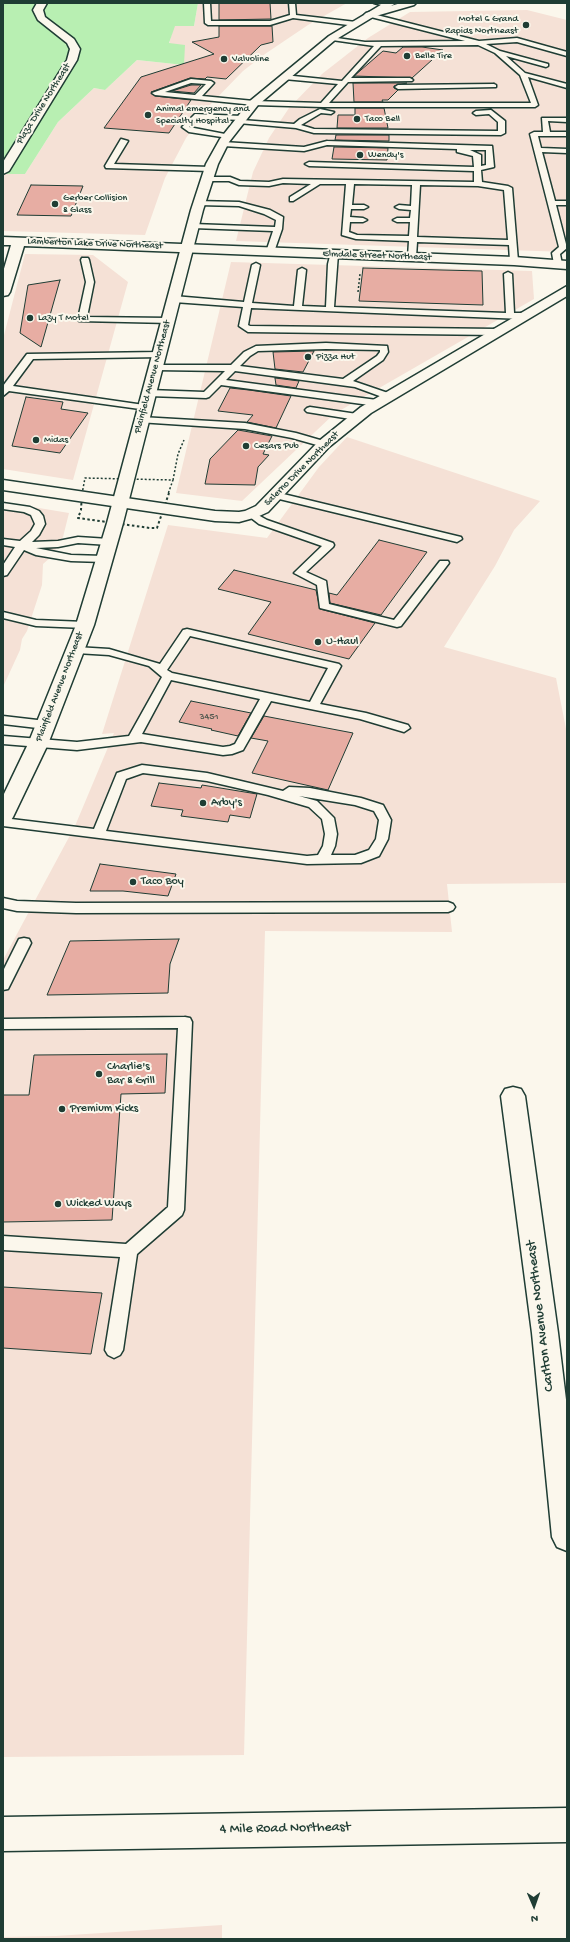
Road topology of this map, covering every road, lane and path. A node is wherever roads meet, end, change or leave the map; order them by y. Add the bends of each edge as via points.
1 (42, 3) edge
2 (207, 3) edge
3 (292, 3) edge
4 (377, 3) edge
5 (411, 3) edge
6 (390, 4) edge
7 (369, 15) junction
8 (293, 16) junction
9 (356, 24) junction
10 (332, 38) junction
11 (479, 43) junction
12 (380, 44) junction
13 (497, 52) junction
14 (567, 54) edge
15 (546, 65) dead end
16 (523, 74) junction
17 (284, 77) junction
18 (343, 83) junction
19 (418, 86) junction
20 (494, 86) dead end
21 (567, 86) edge
22 (372, 88) dead end
23 (398, 88) dead end
24 (495, 96) dead end
25 (197, 97) junction
26 (254, 103) junction
27 (323, 105) junction
28 (497, 105) junction
29 (491, 112) junction
30 (241, 120) junction
31 (567, 120) edge
32 (296, 126) junction
33 (314, 131) junction
34 (547, 134) junction
35 (567, 134) edge
36 (225, 140) junction
37 (124, 141) dead end
38 (327, 143) junction
39 (304, 149) junction
40 (537, 150) junction
41 (567, 151) edge
42 (476, 169) junction
43 (3, 170) edge
44 (314, 173) junction
45 (209, 174) junction
46 (350, 182) junction
47 (416, 182) junction
48 (478, 184) junction
49 (293, 199) dead end
50 (200, 203) junction
51 (551, 203) junction
52 (567, 203) edge
53 (277, 206) dead end
54 (348, 207) junction
55 (364, 207) dead end
56 (399, 208) dead end
57 (414, 208) junction
58 (267, 212) junction
59 (347, 219) junction
60 (363, 220) dead end
61 (396, 220) dead end
62 (414, 220) junction
63 (193, 226) junction
64 (278, 229) junction
65 (413, 239) junction
66 (3, 241) edge
67 (19, 241) junction
68 (513, 243) junction
69 (187, 248) junction
70 (565, 248) edge
71 (270, 252) junction
72 (334, 254) junction
73 (412, 257) junction
74 (85, 260) dead end
75 (514, 260) junction
76 (256, 265) dead end
77 (563, 265) edge
78 (302, 270) dead end
79 (360, 272) dead end
80 (508, 274) dead end
81 (567, 290) edge
82 (3, 292) edge
83 (358, 294) dead end
84 (174, 299) junction
85 (247, 306) junction
86 (298, 308) junction
87 (330, 309) junction
88 (517, 316) junction
89 (168, 321) junction
90 (497, 332) junction
91 (158, 361) junction
92 (232, 368) junction
93 (219, 382) junction
94 (345, 382) junction
95 (5, 391) edge
96 (149, 393) junction
97 (383, 399) junction
98 (310, 410) dead end
99 (142, 414) junction
100 (358, 417) junction
101 (324, 444) junction
102 (3, 485) edge
103 (275, 495) junction
104 (120, 503) junction
105 (3, 506) edge
106 (251, 514) junction
107 (457, 539) dead end
108 (3, 542) edge
109 (109, 542) junction
110 (22, 545) junction
111 (104, 559) junction
112 (444, 563) dead end
113 (3, 573) edge
114 (3, 615) edge
115 (84, 625) junction
116 (76, 650) junction
117 (164, 673) junction
118 (267, 697) junction
119 (313, 706) junction
120 (3, 720) edge
121 (46, 725) junction
122 (404, 728) dead end
123 (134, 738) junction
124 (3, 740) edge
125 (38, 744) junction
126 (270, 791) junction
127 (3, 817) edge
128 (3, 822) edge
129 (99, 833) junction
130 (323, 859) junction
131 (3, 903) edge
132 (448, 907) dead end
133 (24, 944) dead end
134 (3, 985) edge
135 (3, 1024) edge
136 (514, 1096) dead end
137 (3, 1243) edge
138 (129, 1251) junction
139 (114, 1350) dead end
140 (567, 1537) edge
141 (567, 1825) edge
142 (3, 1834) edge

1 - 43 main road, Plaza Drive Northeast via 38,10 41,18 71,41 75,49 72,60
2 - 8 lane via 208,24 270,23
3 - 8 lane
4 - 6 lane
5 - 7 main road
6 - 7 main road, Plainfield Avenue Northeast
7 - 9 main road, Plainfield Avenue Northeast
7 - 11 lane
8 - 9 lane
9 - 10 main road, Plainfield Avenue Northeast
10 - 12 lane
10 - 17 main road, Plainfield Avenue Northeast
11 - 12 lane
11 - 13 lane
11 - 14 lane via 517,40
12 - 18 lane
13 - 15 lane
13 - 16 lane
16 - 21 lane
16 - 28 lane via 535,105
17 - 18 lane
17 - 26 main road, Plainfield Avenue Northeast
18 - 19 lane via 412,80
18 - 22 lane
18 - 27 lane via 335,96
19 - 20 lane
19 - 23 lane
24 - 28 lane
25 - 25 lane via 162,93 155,93 191,81 211,83
25 - 26 lane
26 - 27 lane
26 - 30 main road, Plainfield Avenue Northeast
27 - 28 lane
28 - 29 lane
29 - 32 lane via 320,112 302,120
29 - 33 lane via 502,121 501,133
30 - 32 lane
30 - 36 main road, Plainfield Avenue Northeast
30 - 36 lane via 195,116 185,127
31 - 34 lane via 544,120
32 - 33 lane
33 - 39 lane
34 - 35 lane
34 - 40 lane via 534,134
36 - 39 lane
36 - 45 main road, Plainfield Avenue Northeast
37 - 45 lane via 109,166
38 - 39 lane
38 - 42 lane via 340,146 465,150 477,155
38 - 42 lane via 489,148 490,167
39 - 44 lane
40 - 41 lane
40 - 51 lane
42 - 44 lane
42 - 48 lane
44 - 45 lane via 269,184 239,183
44 - 46 lane
44 - 49 lane
45 - 50 main road, Plainfield Avenue Northeast
46 - 47 lane
46 - 54 lane
47 - 48 lane
47 - 57 lane
48 - 68 lane via 508,188
50 - 58 lane via 239,204
50 - 63 main road, Plainfield Avenue Northeast
51 - 52 lane
51 - 70 lane
53 - 58 lane
54 - 55 lane
54 - 59 lane
56 - 57 lane
57 - 62 lane
58 - 64 lane via 280,219
59 - 60 lane
59 - 65 lane via 345,233 356,237
61 - 62 lane
62 - 65 lane
63 - 64 lane
63 - 69 main road, Plainfield Avenue Northeast
64 - 71 lane
65 - 68 lane
65 - 73 lane
66 - 67 main road, Lamberton Lake Drive Northeast
67 - 69 main road, Lamberton Lake Drive Northeast
67 - 82 main road
68 - 75 lane
69 - 71 main road, Elmdale Street Northeast
69 - 84 main road, Plainfield Avenue Northeast
70 - 77 lane via 556,253
71 - 72 main road, Elmdale Street Northeast
72 - 73 main road, Elmdale Street Northeast
72 - 87 lane
73 - 75 main road, Elmdale Street Northeast
74 - 89 lane via 90,282 82,319
75 - 77 main road, Elmdale Street Northeast
76 - 85 lane
78 - 86 lane
79 - 83 path
80 - 88 lane
81 - 88 main road, Salerno Drive Northeast
84 - 85 lane
84 - 89 main road, Plainfield Avenue Northeast
85 - 86 lane
85 - 90 lane via 243,326 255,330
86 - 87 lane
87 - 88 lane
88 - 90 main road, Salerno Drive Northeast
89 - 91 main road, Plainfield Avenue Northeast
90 - 97 main road, Salerno Drive Northeast
91 - 92 lane
91 - 95 lane via 30,356
91 - 96 main road, Plainfield Avenue Northeast
92 - 93 lane
92 - 94 lane
92 - 94 lane via 246,354 256,349 326,346 384,348 380,358
93 - 96 lane via 206,395
93 - 97 lane
94 - 97 lane via 356,384
95 - 99 lane
96 - 99 main road, Plainfield Avenue Northeast
97 - 100 main road, Salerno Drive Northeast
98 - 100 lane
99 - 101 lane via 245,426
99 - 104 main road, Plainfield Avenue Northeast
100 - 101 main road, Salerno Drive Northeast
101 - 103 main road, Salerno Drive Northeast
102 - 104 main road, Salerno Drive Northeast
103 - 106 main road, Salerno Drive Northeast via 262,509
103 - 107 lane
104 - 106 main road, Salerno Drive Northeast via 215,516 239,517
104 - 109 main road, Plainfield Avenue Northeast
105 - 110 lane via 26,509 39,518 40,524 35,533
106 - 112 lane via 263,522 329,545 299,573 322,583 324,606 396,624
108 - 110 lane
109 - 110 lane via 78,540 58,544
109 - 111 main road, Plainfield Avenue Northeast
110 - 111 lane via 36,552 71,558
110 - 113 lane
111 - 115 main road, Plainfield Avenue Northeast
114 - 115 lane via 36,623
115 - 116 main road, Plainfield Avenue Northeast
116 - 117 lane via 109,652 153,664
116 - 121 main road, Plainfield Avenue Northeast
117 - 118 lane
117 - 119 lane via 187,632 335,666
117 - 123 lane
118 - 119 lane
118 - 123 lane via 239,747 232,750 223,751
119 - 122 lane
120 - 121 lane
121 - 125 main road, Plainfield Avenue Northeast
123 - 125 lane via 77,746
124 - 125 lane
125 - 127 main road, Plainfield Avenue Northeast
126 - 129 lane via 206,777 142,769 121,776
126 - 130 lane via 313,804 328,818 331,834
126 - 130 lane via 310,792 379,808 385,820 382,839 374,854 356,860
128 - 129 lane
129 - 130 lane via 307,860
131 - 132 lane via 17,906 76,908
133 - 134 lane
135 - 138 lane via 185,1022 176,1210
136 - 140 main road, Carlton Avenue Northeast via 545,1333
137 - 138 lane
138 - 139 lane
141 - 142 main road, 4 Mile Road Northeast

